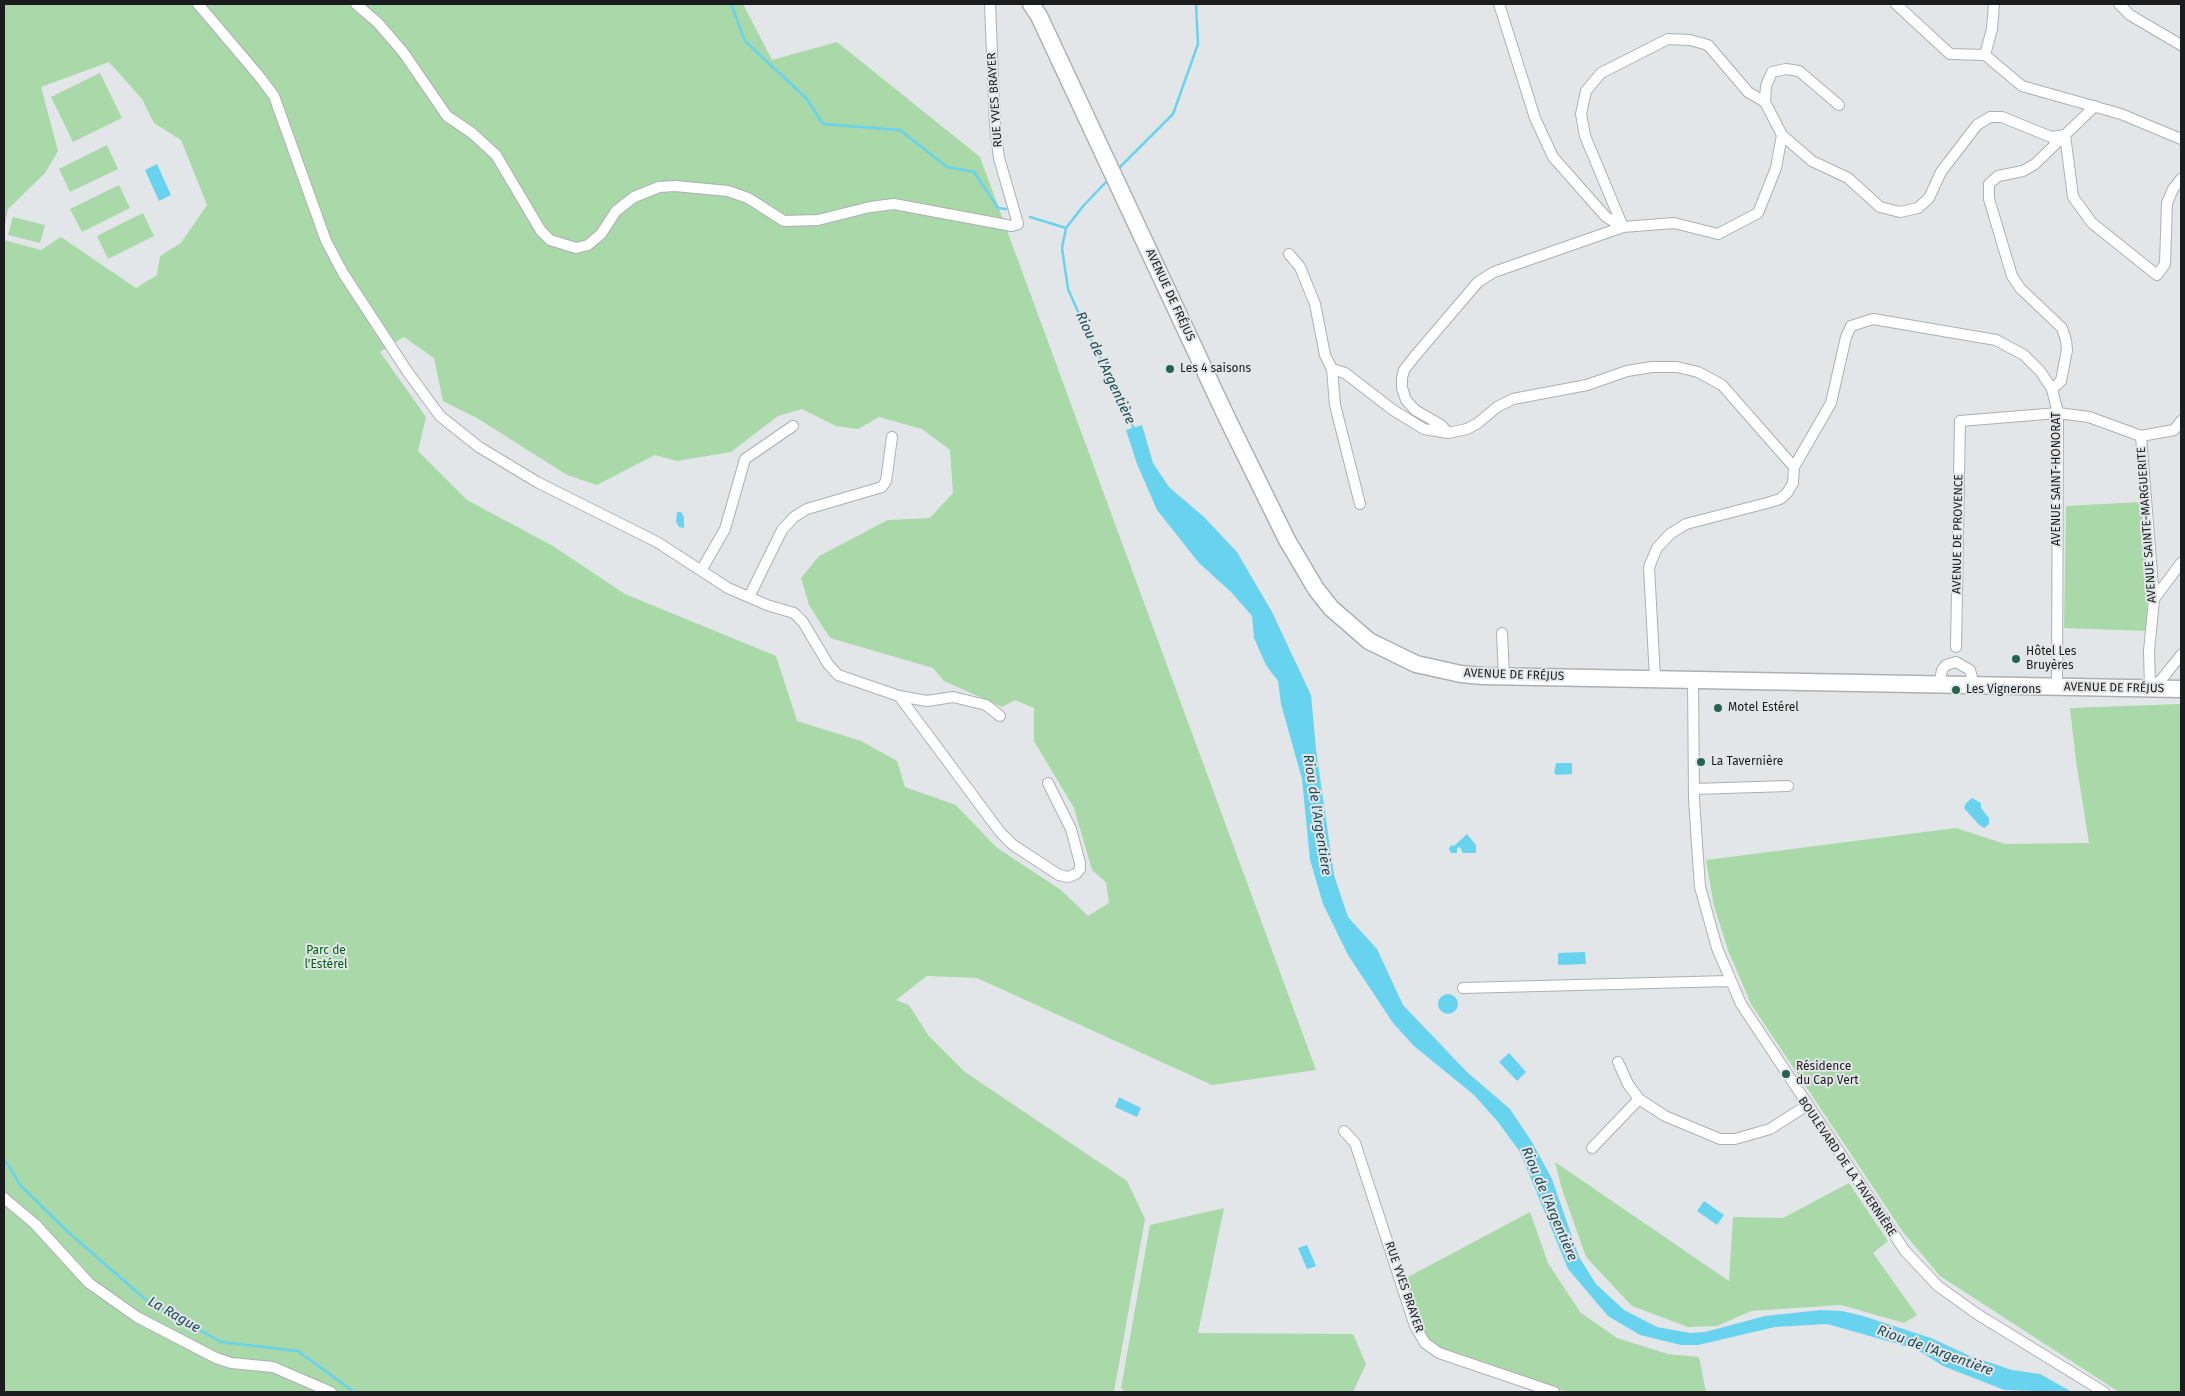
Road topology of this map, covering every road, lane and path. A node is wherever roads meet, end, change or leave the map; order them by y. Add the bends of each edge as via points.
1 (198, 4) edge
2 (356, 4) edge
3 (990, 4) edge
4 (1031, 4) edge
5 (1499, 4) edge
6 (1896, 4) edge
7 (1994, 4) edge
8 (2119, 4) edge
9 (2181, 45) edge
10 (1985, 55) junction
11 (1765, 102) junction
12 (1839, 105) dead end
13 (2096, 106) junction
14 (1782, 135) junction
15 (2065, 135) junction
16 (2181, 139) edge
17 (2181, 179) edge
18 (2177, 191) edge
19 (1623, 227) junction
20 (1289, 254) dead end
21 (1332, 369) junction
22 (2052, 390) junction
23 (2058, 413) junction
24 (2181, 421) edge
25 (793, 426) dead end
26 (1448, 433) junction
27 (2141, 436) junction
28 (892, 437) dead end
29 (1794, 467) junction
30 (1360, 504) dead end
31 (2181, 563) edge
32 (702, 569) junction
33 (749, 597) junction
34 (2154, 599) junction
35 (1502, 633) dead end
36 (1956, 655) junction
37 (2181, 655) edge
38 (1504, 676) junction
39 (1655, 678) junction
40 (1693, 679) junction
41 (1938, 685) junction
42 (1974, 685) junction
43 (2057, 687) junction
44 (2150, 688) junction
45 (2181, 689) edge
46 (899, 696) junction
47 (1000, 716) dead end
48 (1048, 783) dead end
49 (1788, 786) dead end
50 (1694, 789) junction
51 (1729, 981) junction
52 (1463, 988) dead end
53 (1618, 1062) dead end
54 (1639, 1099) junction
55 (1806, 1106) junction
56 (1344, 1131) dead end
57 (1592, 1148) dead end
58 (4, 1198) edge
59 (1404, 1325) dead end
60 (1415, 1326) junction
61 (331, 1392) edge
62 (1554, 1392) edge
63 (2104, 1392) edge

1 - 32 street via 274,96 326,241 391,347 440,416 480,447 537,482 657,542
2 - 3 street, RUE YVES BRAYER via 403,52 447,116 492,150 541,231 550,240 576,248 588,245 601,234 616,211 634,197 659,187 675,186 728,191 748,198 784,221 818,220 894,204 1012,226 1018,224 996,134
4 - 38 main road, AVENUE DE FRÉJUS via 1287,540 1330,608 1369,640 1416,664 1460,674
5 - 19 street via 1535,118 1552,157 1606,217
6 - 10 street via 1950,54
7 - 10 street
8 - 9 street via 2130,15
10 - 13 street via 2022,86
11 - 12 street via 1766,86 1772,72 1786,69 1799,70
11 - 14 street
11 - 19 street via 1748,92 1708,45 1690,40 1668,39 1601,74 1586,91 1581,114 1585,136
13 - 15 street
13 - 16 street
14 - 15 street via 1812,161 1848,178 1880,207 1900,212 1918,208 1929,198 1941,172 1977,125 1990,117 2002,117 2051,137
14 - 19 street via 1776,168 1758,213 1718,234 1674,223
15 - 18 street via 2073,197 2092,223 2157,275 2165,264 2167,203
15 - 22 street via 2035,164 2023,171 1998,176 1989,184 1989,199 2012,276 2020,288 2062,328 2066,340 2061,381
17 - 18 street
19 - 26 street via 1494,272 1478,282 1421,348 1404,370 1402,388 1406,400 1415,410 1442,425
20 - 21 street via 1300,267 1315,304 1325,355
21 - 26 street via 1345,374 1424,429
21 - 30 street via 1336,405
22 - 23 street, AVENUE SAINT-HONORAT
22 - 29 street, AVENUE SAINT-HONORAT via 2024,355 1996,340 1873,319 1864,321 1851,326 1831,403
23 - 27 street via 2089,417
23 - 36 street, AVENUE DE PROVENCE via 1960,420
23 - 43 street, AVENUE SAINT-HONORAT
24 - 27 street, AVENUE SAINTE-MARGUERITE via 2174,430
25 - 32 street via 744,459 725,529
26 - 29 street via 1478,423 1498,406 1513,399 1587,385 1627,371 1677,368 1698,372 1722,385
27 - 34 street, AVENUE SAINTE-MARGUERITE
28 - 33 street via 886,481 882,486 794,516 782,530
29 - 39 street via 1793,483 1780,499 1686,524 1657,548 1649,567
31 - 34 street
32 - 33 street via 728,588
33 - 46 street via 794,613 838,675
34 - 44 street, AVENUE SAINTE-MARGUERITE via 2149,652
35 - 38 street
36 - 41 street via 1942,670
36 - 42 street via 1970,670
37 - 44 street via 2161,680
38 - 39 main road, AVENUE DE FRÉJUS
39 - 40 main road, AVENUE DE FRÉJUS
40 - 41 main road, AVENUE DE FRÉJUS
40 - 50 street, BOULEVARD DE LA TAVERNIÈRE
41 - 42 main road, AVENUE DE FRÉJUS
42 - 43 main road, AVENUE DE FRÉJUS
43 - 44 main road, AVENUE DE FRÉJUS
44 - 45 main road, AVENUE DE FRÉJUS
46 - 47 street via 926,701 953,698 986,705
46 - 48 street via 1000,832 1013,845 1059,875 1068,877 1076,874 1080,863 1071,829
49 - 50 street
50 - 51 street, BOULEVARD DE LA TAVERNIÈRE via 1700,887
51 - 52 street
51 - 55 street, BOULEVARD DE LA TAVERNIÈRE via 1756,1030
53 - 54 street
54 - 55 street via 1665,1116 1720,1139 1735,1139 1770,1128
54 - 57 street
55 - 63 street, BOULEVARD DE LA TAVERNIÈRE via 1891,1233 1938,1286 2002,1331
56 - 60 street, RUE YVES BRAYER via 1355,1143
58 - 61 street via 35,1224 89,1283 137,1317 216,1358 231,1363 273,1367
59 - 60 street
60 - 62 street, RUE YVES BRAYER via 1428,1347 1439,1353

